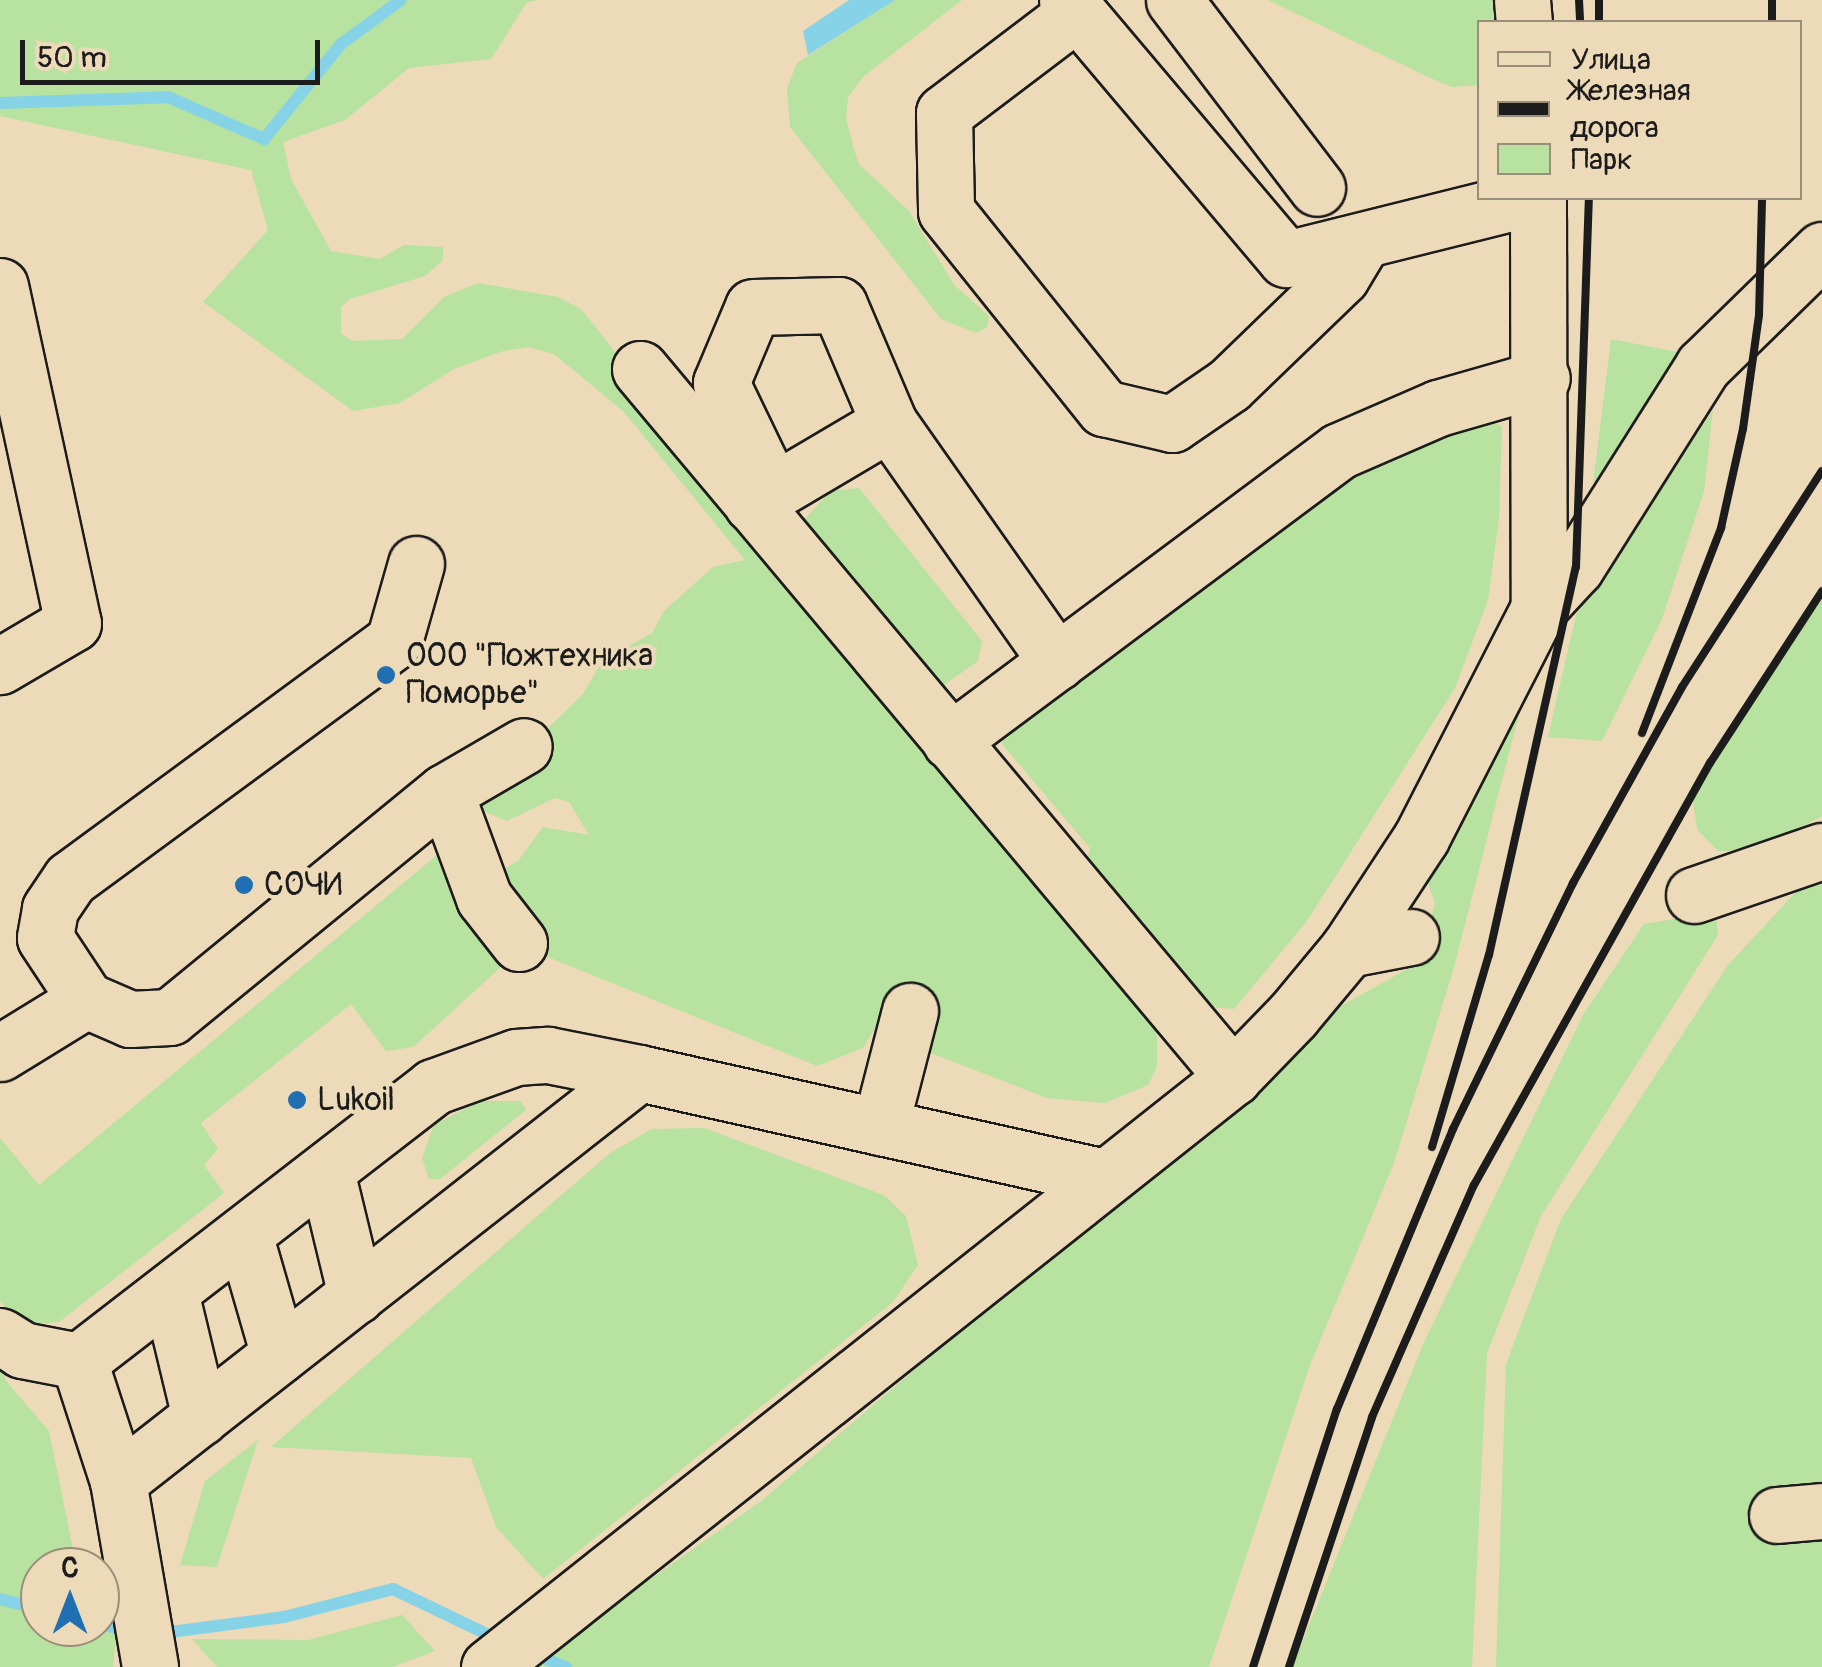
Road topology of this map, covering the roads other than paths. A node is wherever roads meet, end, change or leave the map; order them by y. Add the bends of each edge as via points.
1 (1174, 0) edge
2 (1072, 6) edge
3 (1227, 194) junction
4 (1523, 200) edge
5 (1538, 200) edge
6 (1361, 244) junction
7 (1822, 250) edge
8 (0, 286) edge
9 (640, 369) dead end
10 (1542, 378) junction
11 (889, 422) junction
12 (763, 498) junction
13 (416, 564) dead end
14 (1539, 607) junction
15 (1056, 662) junction
16 (0, 666) edge
17 (950, 741) junction
18 (524, 746) dead end
19 (444, 792) junction
20 (1822, 851) edge
21 (1694, 895) dead end
22 (1411, 936) dead end
23 (520, 942) dead end
24 (1348, 948) junction
25 (86, 1000) junction
26 (910, 1011) dead end
27 (0, 1053) edge
28 (639, 1072) junction
29 (1234, 1077) junction
30 (880, 1126) junction
31 (326, 1170) junction
32 (1103, 1177) junction
33 (244, 1234) junction
34 (170, 1292) junction
35 (356, 1294) junction
36 (0, 1336) edge
37 (279, 1354) junction
38 (80, 1360) junction
39 (200, 1416) junction
40 (118, 1480) junction
41 (147, 1646) edge
42 (504, 1655) edge

1 - 3 street via 1302,168
2 - 3 street
2 - 6 street via 944,113 946,210 1104,408 1172,424 1229,385 1341,277
3 - 6 street via 1286,259
4 - 6 street
5 - 10 street
7 - 14 street via 1703,366 1576,566
8 - 16 street via 73,623
9 - 12 street
10 - 14 street
10 - 15 street via 1438,408 1340,451
11 - 12 street
11 - 12 street via 839,304 753,307 721,383
11 - 15 street
12 - 17 street
13 - 25 street via 394,641 70,879 50,908 45,938
14 - 24 street via 1422,838
15 - 17 street
17 - 29 street
18 - 19 street
19 - 23 street via 484,898
19 - 25 street via 170,1016 130,1018
20 - 21 street
22 - 24 street
24 - 29 street
25 - 27 street
26 - 30 street
28 - 30 street
28 - 31 street via 548,1055 469,1070 433,1086
28 - 35 street
29 - 32 street
30 - 32 street
31 - 33 street
31 - 35 street
32 - 42 street
33 - 34 street
33 - 37 street
34 - 38 street
34 - 39 street
35 - 37 street
36 - 38 street via 22,1350
37 - 39 street
38 - 40 street
39 - 40 street
40 - 41 street

